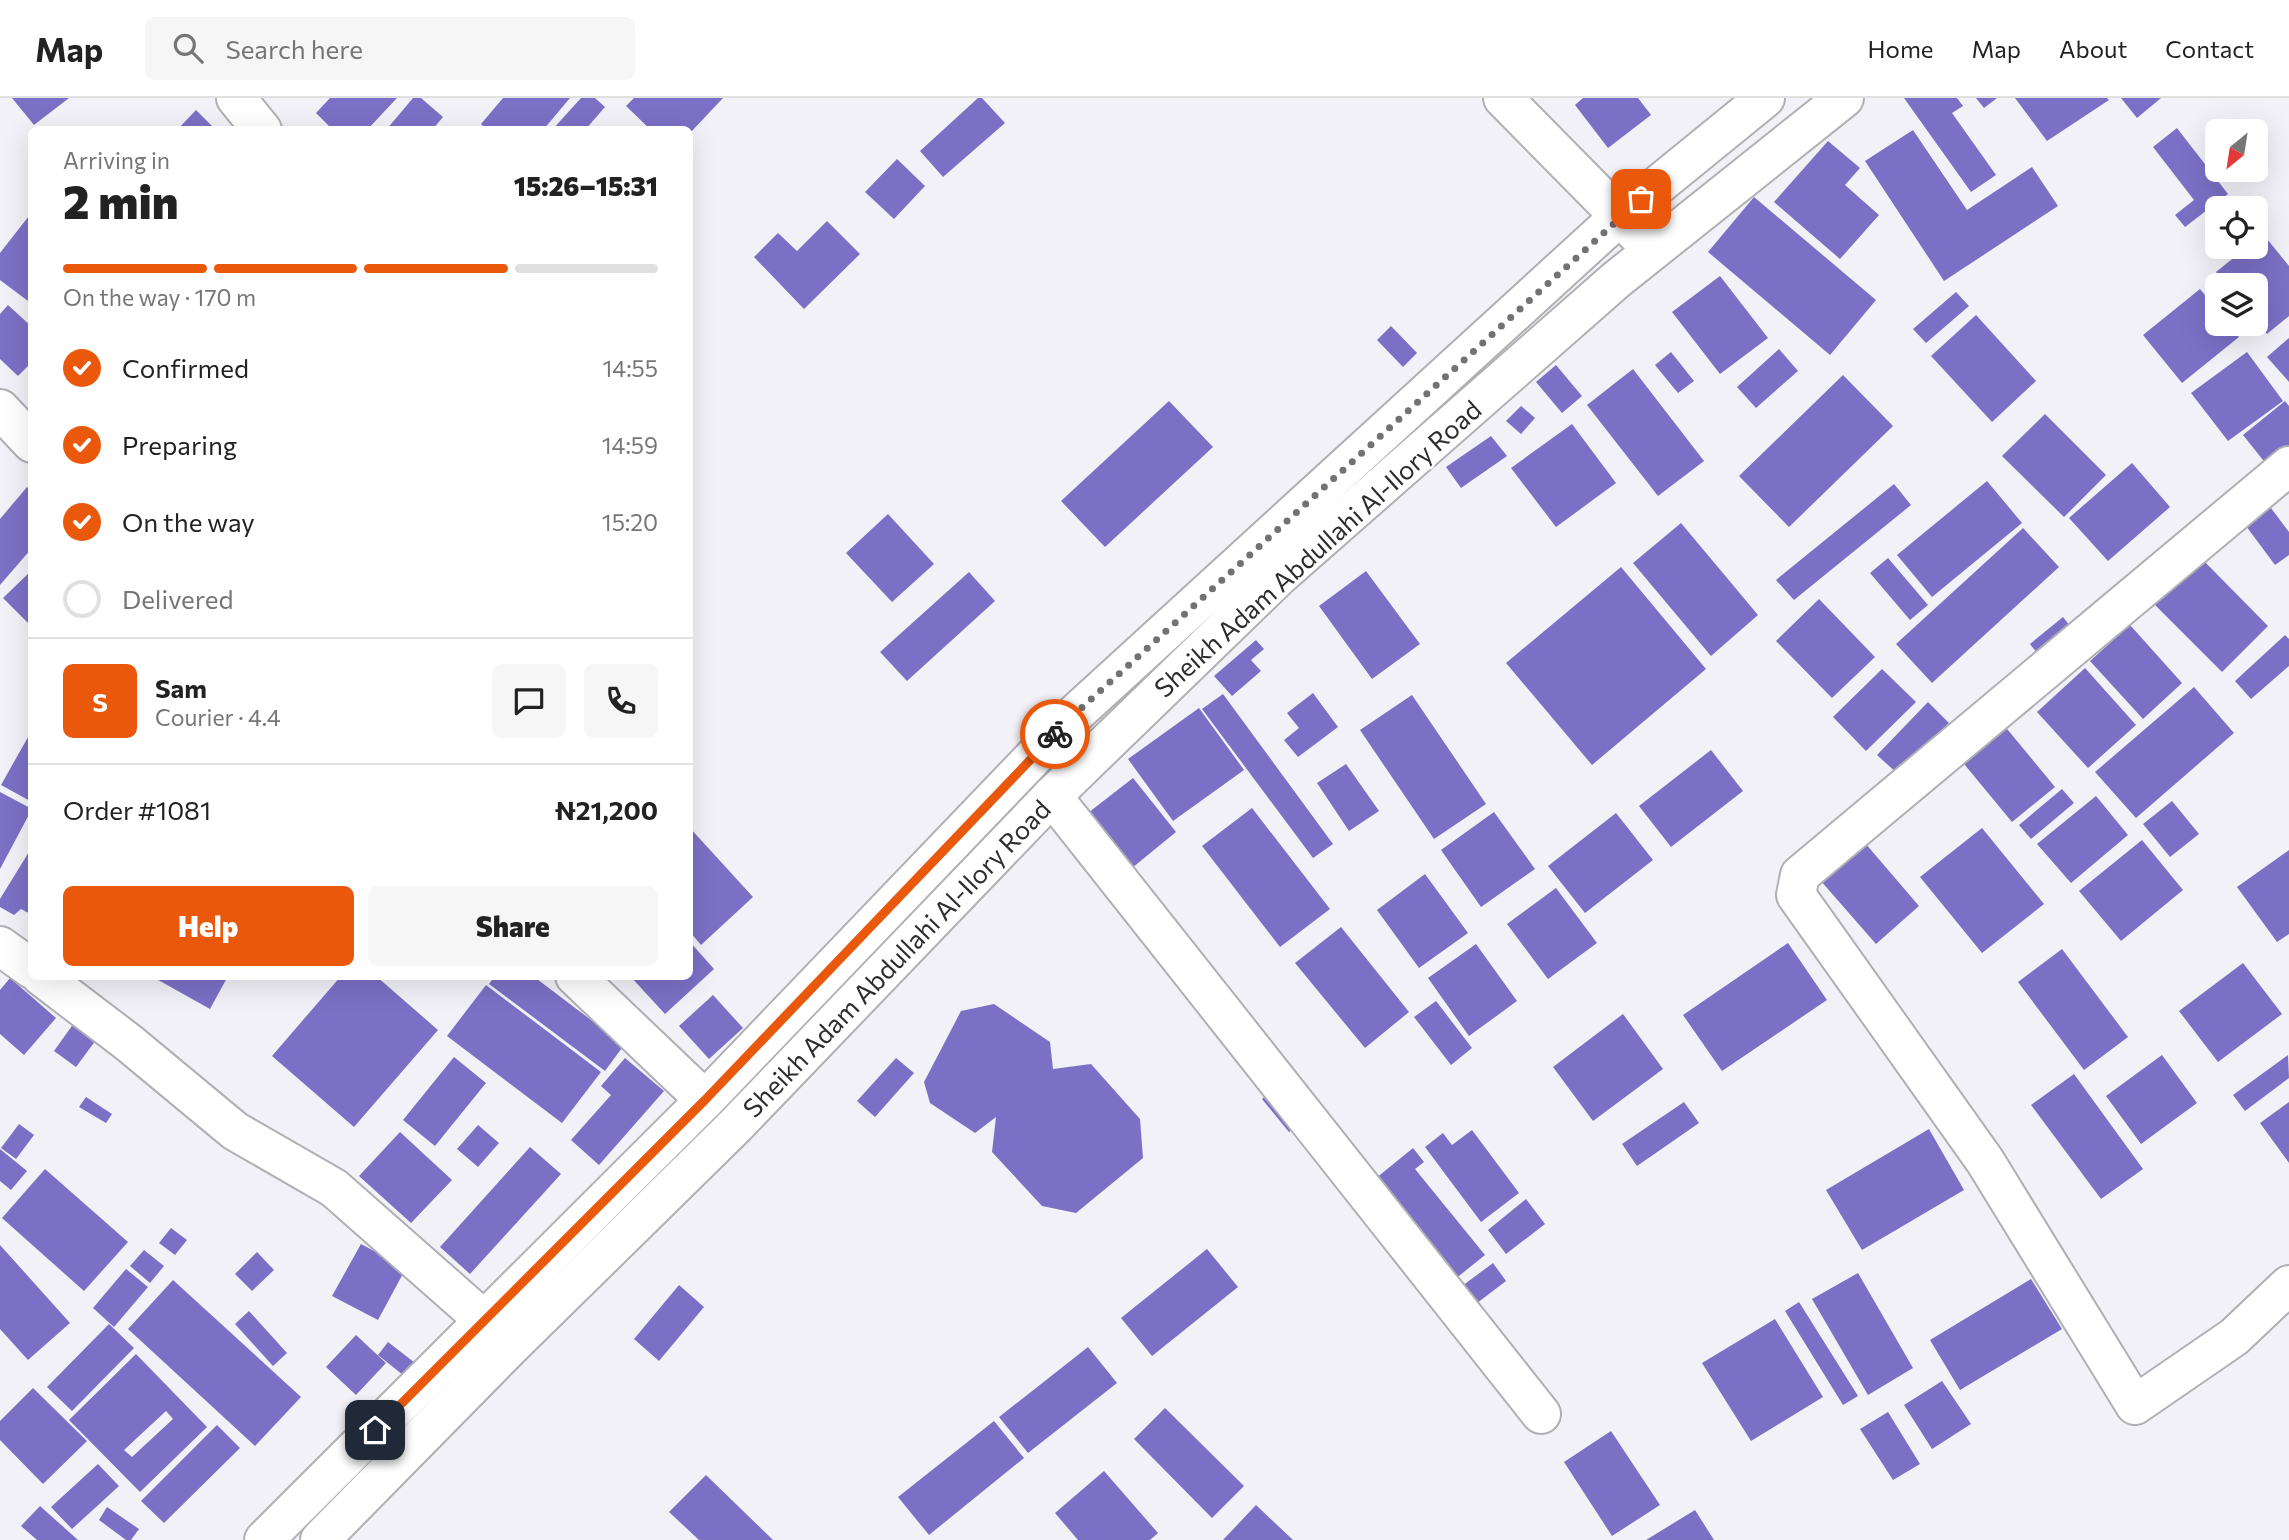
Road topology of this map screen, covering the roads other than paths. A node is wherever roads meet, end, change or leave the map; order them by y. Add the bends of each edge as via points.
1 (236, 98) edge
2 (1503, 98) edge
3 (1765, 98) edge
4 (1844, 98) edge
5 (259, 126) edge
6 (1620, 216) junction
7 (1653, 250) junction
8 (0, 409) edge
9 (28, 439) edge
10 (2289, 466) edge
11 (1052, 796) junction
12 (0, 946) edge
13 (28, 967) edge
14 (46, 980) edge
15 (579, 980) edge
16 (705, 1100) junction
17 (2289, 1285) edge
18 (485, 1321) junction
19 (1541, 1415) dead end
20 (264, 1540) edge
21 (320, 1540) edge

1 - 5 street
2 - 6 street
3 - 6 street, Sheikh Adam Abdullahi Al-Ilory Road
4 - 7 street, Sheikh Adam Abdullahi Al-Ilory Road
6 - 7 street
6 - 16 street, Sheikh Adam Abdullahi Al-Ilory Road via 1076,713
7 - 11 street, Sheikh Adam Abdullahi Al-Ilory Road via 1278,577
8 - 9 street
10 - 17 street via 1800,875 1796,895 1985,1161 2135,1405 2234,1337
11 - 19 street
11 - 21 street, Sheikh Adam Abdullahi Al-Ilory Road via 735,1126
12 - 13 street
14 - 18 street via 235,1131 334,1188
15 - 16 street
16 - 18 street, Sheikh Adam Abdullahi Al-Ilory Road
18 - 20 street, Sheikh Adam Abdullahi Al-Ilory Road

